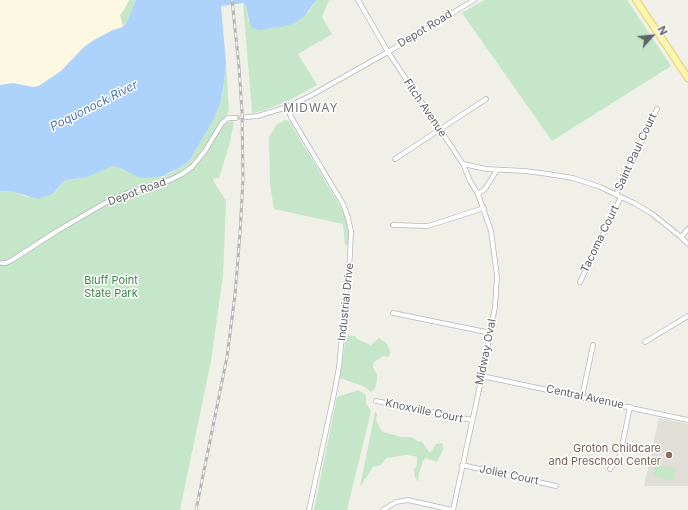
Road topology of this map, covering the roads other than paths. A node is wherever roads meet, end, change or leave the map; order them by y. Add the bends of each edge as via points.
1 (358, 0) edge
2 (463, 0) edge
3 (474, 0) edge
4 (636, 0) edge
5 (466, 5) junction
6 (388, 52) junction
7 (688, 78) edge
8 (486, 99) dead end
9 (287, 107) junction
10 (656, 109) dead end
11 (236, 118) tunnel mouth
12 (246, 118) tunnel mouth
13 (440, 130) junction
14 (395, 159) dead end
15 (463, 164) junction
16 (497, 170) junction
17 (478, 194) junction
18 (616, 195) junction
19 (621, 197) junction
20 (484, 208) junction
21 (393, 225) dead end
22 (688, 229) edge
23 (681, 237) junction
24 (688, 244) edge
25 (2, 263) dead end
26 (580, 282) dead end
27 (392, 312) dead end
28 (688, 316) edge
29 (491, 333) junction
30 (645, 342) dead end
31 (593, 345) dead end
32 (482, 376) junction
33 (582, 397) junction
34 (376, 401) dead end
35 (630, 407) junction
36 (472, 420) junction
37 (688, 420) edge
38 (462, 465) junction
39 (610, 469) dead end
40 (556, 486) dead end
41 (309, 510) edge
42 (383, 510) edge
43 (453, 510) edge

1 - 6 street, Fitch Avenue
2 - 5 street
3 - 5 street, Depot Road
4 - 7 main road
5 - 6 street, Depot Road
6 - 9 street, Depot Road
6 - 13 street, Fitch Avenue
8 - 13 street
9 - 12 street, Depot Road
9 - 41 street, Industrial Drive via 342,204 351,231 339,367
10 - 18 street, Saint Paul Court
11 - 25 street, Depot Road via 228,118 222,123 205,151 192,167 182,174 109,201 12,260
13 - 14 street
13 - 15 street, Fitch Avenue
15 - 16 street
15 - 17 street, Midway Oval
16 - 17 street via 485,189
16 - 18 street via 573,178
17 - 20 street, Midway Oval
18 - 19 street
19 - 23 street via 651,214
19 - 26 street, Tacoma Court
20 - 21 street via 428,226
20 - 29 street, Midway Oval via 491,231 497,276
22 - 23 street
23 - 24 street
27 - 29 street
28 - 30 street
29 - 32 street, Midway Oval
31 - 33 street
32 - 33 street, Central Avenue
32 - 36 street, Midway Oval
33 - 35 street, Central Avenue
34 - 36 street, Knoxville Court
35 - 37 street, Central Avenue
35 - 39 street via 620,456
36 - 38 street, Midway Oval
38 - 40 street, Joliet Court
38 - 43 street, Midway Oval
42 - 43 street via 396,502 408,500

